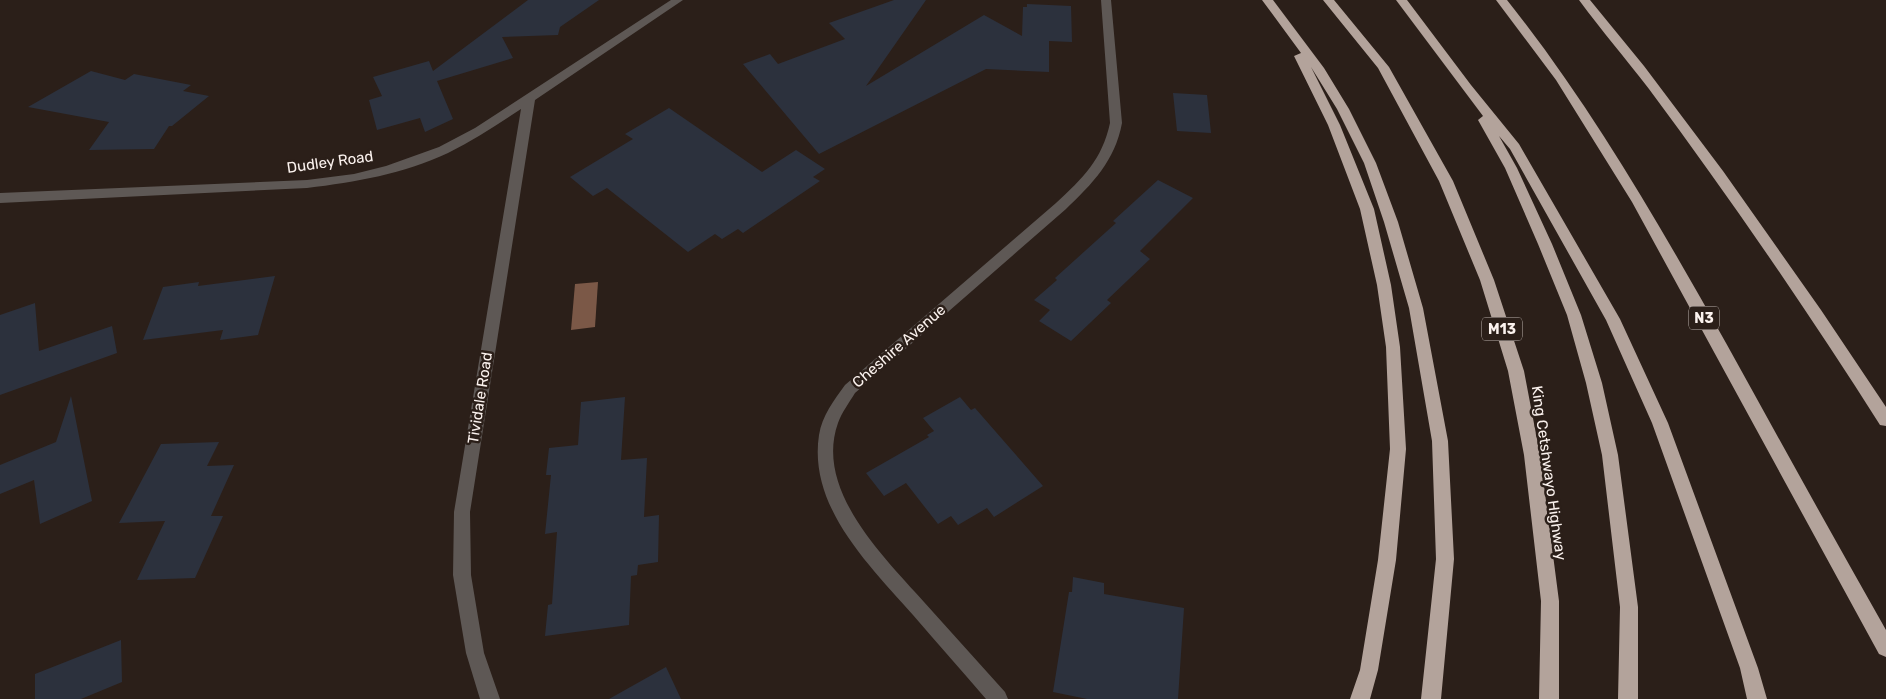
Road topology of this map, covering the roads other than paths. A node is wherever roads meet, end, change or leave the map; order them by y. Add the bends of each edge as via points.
1 (678, 0) edge
2 (1106, 0) edge
3 (1267, 0) edge
4 (1328, 0) edge
5 (1401, 0) edge
6 (1501, 0) edge
7 (1584, 0) edge
8 (1281, 16) junction
9 (1466, 88) junction
10 (529, 97) junction
11 (0, 198) edge
12 (1886, 420) edge
13 (1886, 648) edge
14 (490, 699) edge
15 (998, 699) edge
16 (1360, 699) edge
17 (1432, 699) edge
18 (1549, 699) edge
19 (1628, 699) edge
20 (1757, 699) edge

1 - 10 street, Dudley Road
2 - 15 street, Cheshire Avenue via 1116,123 1114,140 1105,160 1061,206 850,389 835,410 827,435 826,457 831,486 860,538 884,571
3 - 8 highway
4 - 18 highway, King Cetshwayo Highway / M13 via 1383,67 1416,122 1446,182 1487,280 1513,362 1532,455 1550,601
5 - 9 highway
6 - 13 highway, N3 via 1570,93 1622,174
7 - 12 highway via 1737,200
8 - 16 highway via 1334,125 1367,209 1384,285 1393,347 1398,449 1387,560 1369,670
8 - 17 highway via 1344,109 1370,163 1416,308 1440,441 1445,559
9 - 19 highway via 1511,168 1545,244 1574,315 1594,383 1610,455 1629,607
9 - 20 highway via 1515,147 1613,319 1660,423 1749,668
10 - 11 street, Dudley Road via 479,131 443,150 389,170 354,178 272,186
10 - 14 street, Tividale Road via 462,512 462,575 475,653

